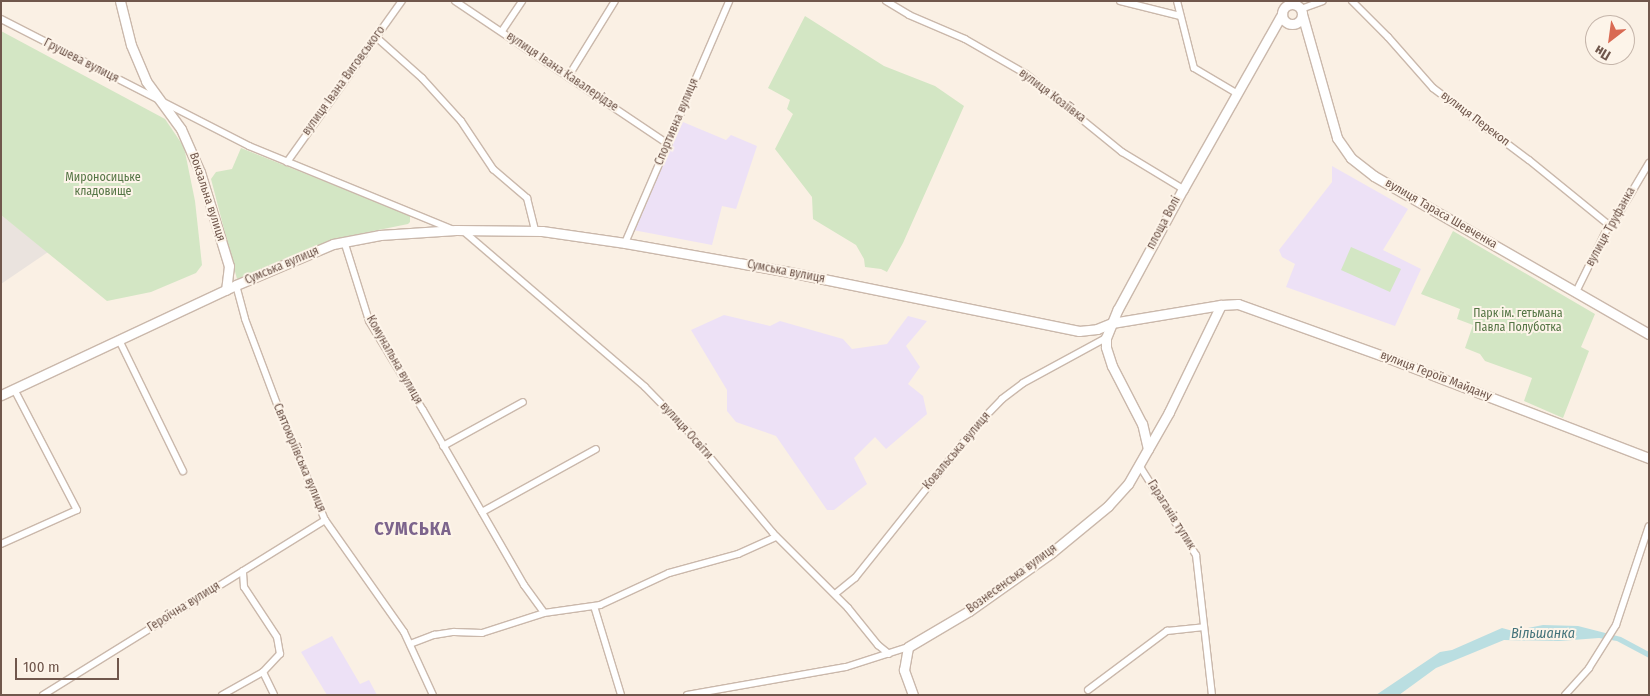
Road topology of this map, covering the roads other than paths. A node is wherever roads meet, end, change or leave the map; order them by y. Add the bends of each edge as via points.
1 (120, 1) edge
2 (402, 1) edge
3 (455, 1) edge
4 (522, 1) edge
5 (615, 1) edge
6 (728, 1) edge
7 (886, 1) edge
8 (1120, 1) edge
9 (1176, 1) edge
10 (1323, 1) edge
11 (1352, 1) edge
12 (1286, 7) edge
13 (1301, 8) edge
14 (1180, 16) junction
15 (1, 19) edge
16 (1291, 24) junction
17 (1274, 30) junction
18 (502, 31) junction
19 (1308, 32) junction
20 (376, 37) junction
21 (568, 77) junction
22 (1238, 94) junction
23 (160, 102) junction
24 (668, 144) junction
25 (287, 162) junction
26 (1649, 163) edge
27 (1183, 189) junction
28 (1609, 226) junction
29 (459, 230) junction
30 (535, 231) junction
31 (344, 241) junction
32 (625, 243) junction
33 (236, 285) junction
34 (226, 290) junction
35 (1576, 292) junction
36 (1221, 304) junction
37 (1112, 322) junction
38 (1649, 334) edge
39 (1106, 338) junction
40 (118, 340) junction
41 (14, 389) junction
42 (1, 395) edge
43 (523, 402) dead end
44 (444, 446) junction
45 (596, 449) dead end
46 (1148, 449) junction
47 (1649, 458) edge
48 (1139, 465) junction
49 (182, 471) dead end
50 (482, 512) junction
51 (325, 520) junction
52 (1649, 526) edge
53 (776, 536) junction
54 (1, 544) edge
55 (243, 571) junction
56 (835, 594) junction
57 (594, 606) junction
58 (544, 613) junction
59 (1204, 627) junction
60 (410, 644) junction
61 (908, 647) junction
62 (889, 654) junction
63 (263, 672) junction
64 (1088, 690) dead end
65 (43, 695) edge
66 (222, 695) edge
67 (274, 695) edge
68 (433, 695) edge
69 (621, 695) edge
70 (686, 695) edge
71 (913, 695) edge
72 (1212, 695) edge
73 (1565, 695) edge

1 - 23 main road, Вокзальна вулиця via 137,61 152,93
2 - 20 street, вулиця Івана Виговського
3 - 18 street, вулиця Івана Кавалерідзе
4 - 18 street
5 - 21 street
6 - 24 street, Спортивна вулиця
7 - 27 street, вулиця Козіївка via 909,15 965,39 1026,74 1122,152
8 - 14 street
9 - 14 street
10 - 13 street
11 - 28 street, вулиця Перекоп via 1433,88 1529,160
12 - 13 main road via 1295,4
12 - 16 main road
12 - 17 main road, площа Волі
13 - 16 main road via 1301,19
13 - 19 main road, вулиця Тараса Шевченка
14 - 22 street via 1194,68
15 - 23 street, Грушева вулиця
16 - 17 main road
16 - 19 main road
17 - 22 main road, площа Волі
18 - 21 street, вулиця Івана Кавалерідзе
19 - 35 main road, вулиця Тараса Шевченка via 1337,138 1351,158 1374,176
20 - 25 street, вулиця Івана Виговського
20 - 30 street via 422,78 461,121 493,169 527,198
21 - 24 street, вулиця Івана Кавалерідзе
22 - 27 main road, площа Волі
23 - 25 street, Сумська вулиця
23 - 34 main road, Вокзальна вулиця via 181,129 200,172 229,266
24 - 32 street, Спортивна вулиця
25 - 29 street, Сумська вулиця
26 - 28 street, вулиця Труфанка
27 - 37 main road, площа Волі
28 - 35 street, вулиця Труфанка
29 - 30 main road, Сумська вулиця
29 - 31 main road, Сумська вулиця via 380,235
29 - 53 street, вулиця Освіти via 645,387 687,430
30 - 32 main road, Сумська вулиця
31 - 33 main road, Сумська вулиця
31 - 44 street, Комунальна вулиця via 369,321
32 - 37 main road, Сумська вулиця via 789,272 1070,330 1097,329
33 - 34 main road, Сумська вулиця
33 - 51 street, Святоюріївська вулиця via 245,320
34 - 40 main road, Сумська вулиця
35 - 38 main road, вулиця Тараса Шевченка
36 - 37 main road
36 - 46 main road, Вознесенська вулиця
36 - 47 main road, вулиця Героїв Майдану via 1238,304 1383,356
37 - 39 main road, площа Волі
39 - 46 main road via 1112,366 1142,424
39 - 56 street, Ковальська вулиця via 1023,383 1002,400 978,424 855,578
40 - 41 main road, Сумська вулиця
40 - 49 street
41 - 42 main road, Сумська вулиця
41 - 54 street via 77,510
43 - 44 street
44 - 50 street, Комунальна вулиця
45 - 50 street
46 - 48 main road, Вознесенська вулиця
48 - 59 street, Гараганів тупик via 1196,555
48 - 61 main road, Вознесенська вулиця via 1128,484 1108,506 1051,552 969,611
50 - 58 street, Комунальна вулиця
51 - 55 street, Героїчна вулиця
51 - 60 street, Святоюріївська вулиця via 385,602
52 - 73 street via 1616,625 1589,668
53 - 56 street, вулиця Освіти
53 - 57 street via 738,554 669,573 634,592
55 - 63 street via 244,586 277,637 280,654
55 - 65 street, Героїчна вулиця
56 - 62 street, вулиця Освіти
57 - 58 street
57 - 69 street
58 - 60 street via 495,631 434,635
59 - 64 street via 1167,631
59 - 72 street, Гараганів тупик
60 - 68 street, Святоюріївська вулиця
61 - 62 street, Вознесенська вулиця
61 - 71 main road via 904,670
62 - 70 street, Вознесенська вулиця via 846,667
63 - 66 street
63 - 67 street

